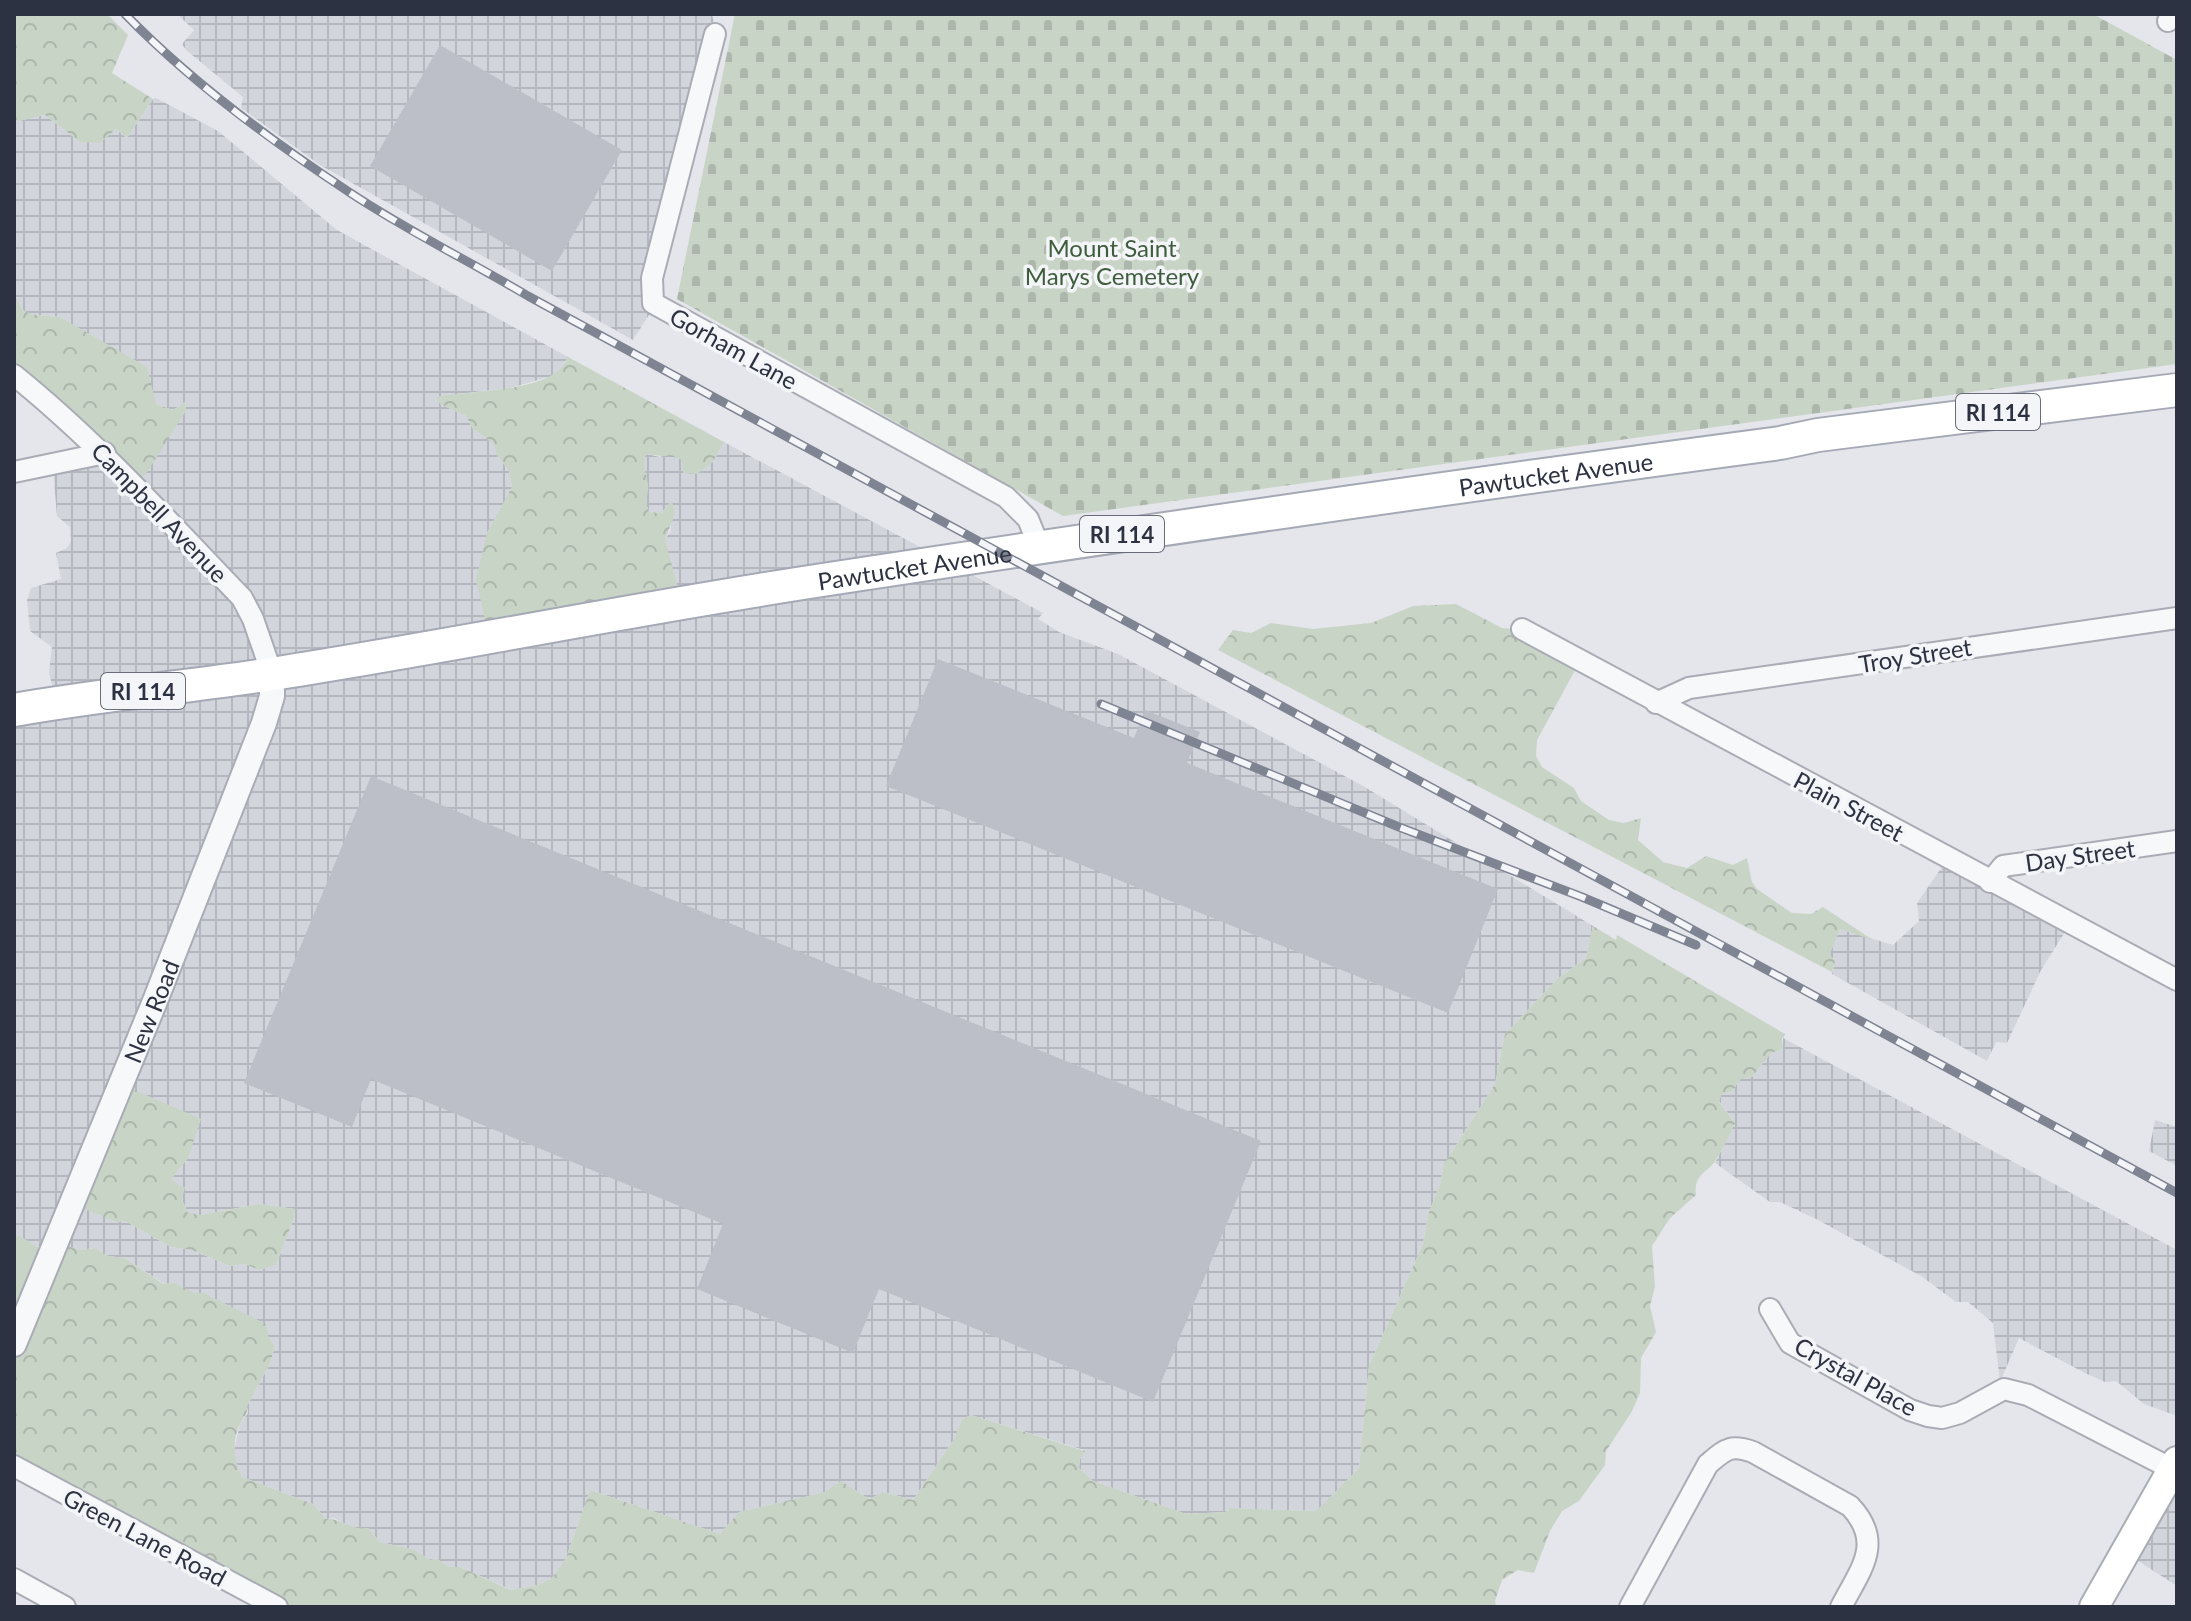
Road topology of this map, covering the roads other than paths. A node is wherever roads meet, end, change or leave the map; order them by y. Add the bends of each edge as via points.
1 (715, 34) dead end
2 (14, 375) edge
3 (2177, 390) edge
4 (105, 453) junction
5 (14, 472) edge
6 (1039, 546) junction
7 (2177, 618) edge
8 (1522, 629) dead end
9 (272, 674) junction
10 (1656, 703) junction
11 (14, 710) edge
12 (2177, 841) edge
13 (1990, 882) junction
14 (2177, 980) edge
15 (1770, 1309) dead end
16 (14, 1344) edge
17 (2175, 1465) edge
18 (14, 1466) edge
19 (14, 1579) edge
20 (65, 1607) edge
21 (277, 1607) edge
22 (1630, 1607) edge
23 (1841, 1607) edge
24 (2094, 1607) edge

1 - 6 street, Gorham Lane via 652,278 653,303 1006,497 1028,519
2 - 4 street, Campbell Avenue
3 - 6 main road, Pawtucket Avenue / RI 114 via 1818,435
4 - 5 street
4 - 9 street, Campbell Avenue via 242,598
6 - 9 main road, Pawtucket Avenue / RI 114
7 - 10 street, Troy Street via 1689,688
8 - 10 street, Plain Street
9 - 11 main road, Pawtucket Avenue / RI 114
9 - 16 street, New Road via 264,723
10 - 13 street, Plain Street
12 - 13 street, Day Street via 2003,866
13 - 14 street, Plain Street
15 - 17 street, Crystal Place via 1790,1343 1910,1410 1942,1418 2004,1389 2016,1391
17 - 24 main road
18 - 21 street, Green Lane Road
19 - 20 street
22 - 23 street via 1708,1464 1737,1447 1858,1515 1867,1535 1867,1559

